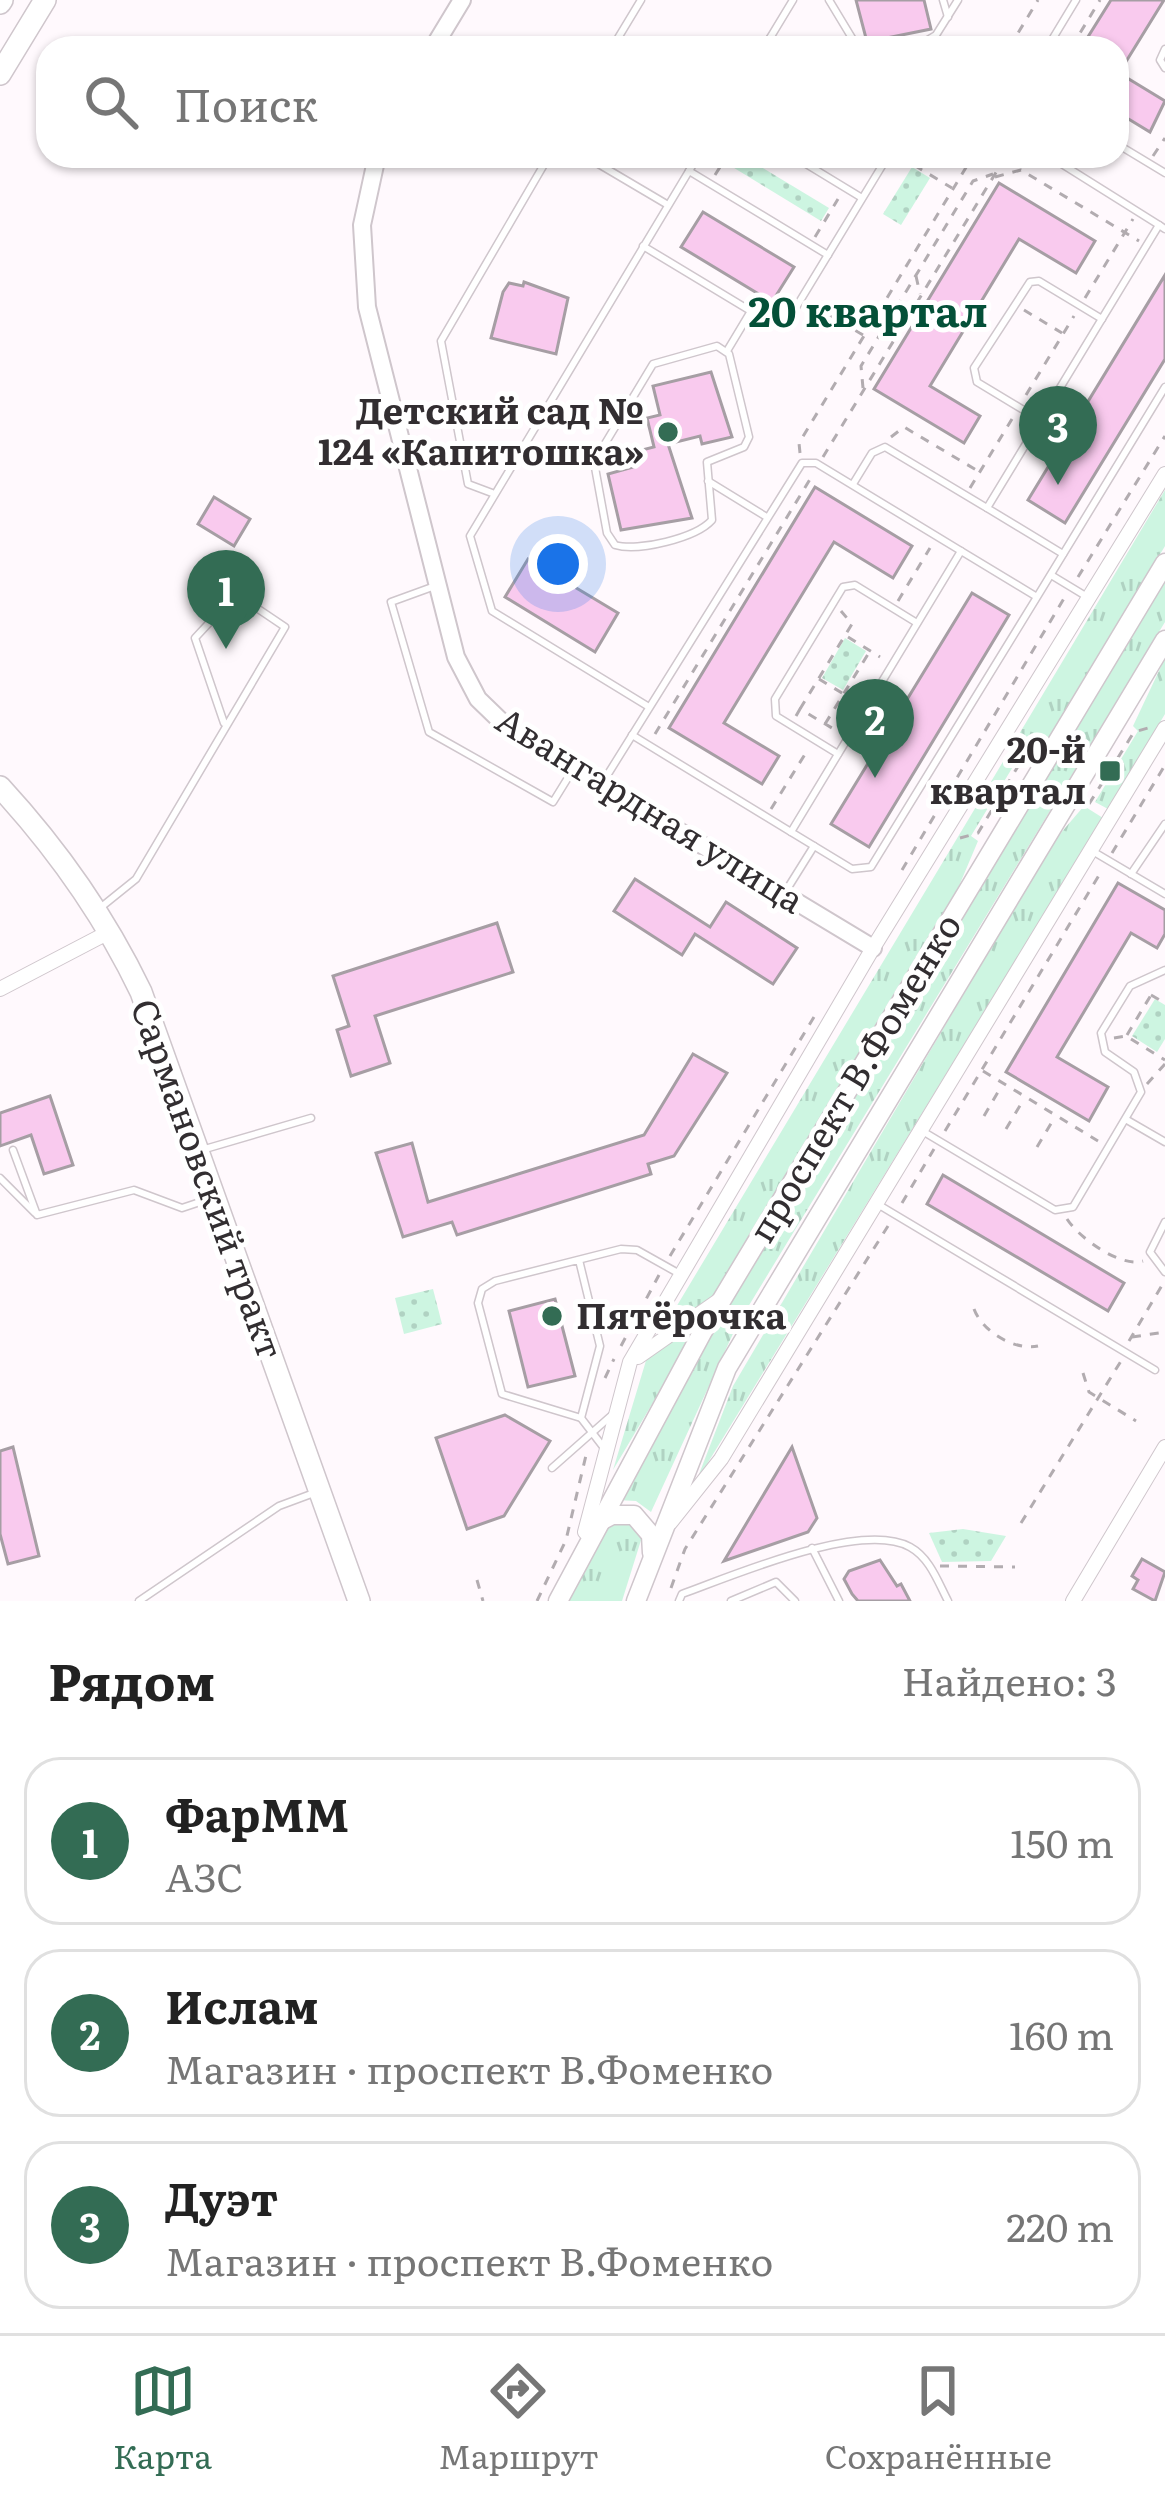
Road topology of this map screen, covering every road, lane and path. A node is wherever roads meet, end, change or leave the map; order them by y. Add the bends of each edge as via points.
1 (45, 0) edge
2 (462, 0) edge
3 (640, 0) edge
4 (829, 0) edge
5 (943, 0) edge
6 (958, 0) edge
7 (1039, 0) edge
8 (1076, 0) edge
9 (1100, 0) edge
10 (789, 1) edge
11 (948, 17) junction
12 (440, 36) edge
13 (619, 36) edge
14 (771, 36) edge
15 (851, 36) edge
16 (934, 36) edge
17 (1017, 36) edge
18 (1054, 36) edge
19 (1078, 36) edge
20 (1165, 49) edge
21 (1165, 68) edge
22 (0, 74) edge
23 (1165, 137) edge
24 (1129, 152) edge
25 (1149, 164) junction
26 (374, 168) edge
27 (542, 168) edge
28 (605, 168) edge
29 (691, 168) edge
30 (720, 168) edge
31 (812, 168) edge
32 (881, 168) edge
33 (919, 168) edge
34 (999, 168) edge
35 (1067, 168) edge
36 (965, 170) edge
37 (1021, 170) joint
38 (689, 171) junction
39 (1165, 173) edge
40 (994, 176) junction
41 (710, 184) junction
42 (845, 188) junction
43 (953, 189) junction
44 (862, 198) junction
45 (668, 205) junction
46 (1137, 212) junction
47 (1162, 227) edge
48 (942, 232) junction
49 (1125, 232) junction
50 (955, 239) junction
51 (811, 244) junction
52 (643, 246) junction
53 (1147, 246) junction
54 (828, 255) junction
55 (916, 275) junction
56 (921, 296) junction
57 (802, 298) junction
58 (1013, 303) junction
59 (1080, 306) junction
60 (751, 311) junction
61 (1102, 320) junction
62 (888, 321) junction
63 (901, 328) junction
64 (1064, 334) junction
65 (864, 336) junction
66 (728, 351) junction
67 (1165, 387) edge
68 (864, 390) junction
69 (451, 406) junction
70 (1018, 407) junction
71 (396, 420) junction
72 (1040, 420) junction
73 (885, 447) junction
74 (802, 463) junction
75 (818, 464) junction
76 (979, 472) junction
77 (1165, 474) edge
78 (708, 482) junction
79 (852, 485) junction
80 (493, 494) junction
81 (965, 495) junction
82 (987, 508) junction
83 (765, 516) junction
84 (937, 536) junction
85 (961, 551) junction
86 (1063, 554) junction
87 (1165, 563) edge
88 (1051, 575) junction
89 (438, 585) junction
90 (1037, 597) junction
91 (1089, 598) junction
92 (832, 605) junction
93 (893, 608) junction
94 (917, 622) junction
95 (845, 636) junction
96 (1165, 640) edge
97 (870, 651) junction
98 (892, 664) junction
99 (819, 679) junction
100 (844, 694) junction
101 (856, 701) dead end
102 (649, 707) junction
103 (800, 709) junction
104 (224, 723) junction
105 (826, 724) junction
106 (790, 725) junction
107 (1164, 729) edge
108 (838, 732) dead end
109 (632, 735) junction
110 (814, 739) junction
111 (648, 746) junction
112 (838, 754) junction
113 (1007, 755) dead end
114 (1165, 765) edge
115 (574, 768) junction
116 (602, 784) junction
117 (0, 788) edge
118 (1086, 802) dead end
119 (766, 817) junction
120 (932, 821) dead end
121 (1165, 824) edge
122 (946, 830) junction
123 (790, 832) junction
124 (814, 846) junction
125 (1091, 850) junction
126 (1108, 860) junction
127 (1131, 874) junction
128 (1165, 893) edge
129 (784, 894) junction
130 (98, 910) junction
131 (111, 931) junction
132 (873, 948) junction
133 (1165, 970) edge
134 (0, 988) edge
135 (1165, 1004) edge
136 (1126, 1036) junction
137 (1101, 1043) junction
138 (1165, 1062) edge
139 (981, 1071) junction
140 (1003, 1084) junction
141 (1141, 1086) junction
142 (1025, 1097) junction
143 (984, 1116) dead end
144 (1056, 1116) junction
145 (311, 1118) dead end
146 (1126, 1120) junction
147 (1006, 1129) dead end
148 (921, 1131) junction
149 (939, 1141) junction
150 (1165, 1142) edge
151 (1037, 1147) dead end
152 (1109, 1148) junction
153 (13, 1150) dead end
154 (199, 1151) junction
155 (0, 1178) edge
156 (215, 1197) junction
157 (876, 1204) junction
158 (1063, 1211) junction
159 (895, 1215) junction
160 (37, 1216) junction
161 (1165, 1222) edge
162 (1150, 1258) junction
163 (579, 1260) junction
164 (682, 1274) junction
165 (1165, 1277) edge
166 (723, 1298) junction
167 (974, 1309) dead end
168 (1165, 1332) edge
169 (1132, 1337) junction
170 (1038, 1346) dead end
171 (1125, 1352) junction
172 (630, 1362) junction
173 (1155, 1370) dead end
174 (1083, 1373) dead end
175 (1099, 1398) junction
176 (616, 1412) junction
177 (580, 1418) junction
178 (1136, 1421) dead end
179 (592, 1430) junction
180 (1165, 1447) edge
181 (606, 1451) junction
182 (552, 1468) dead end
183 (318, 1492) junction
184 (1022, 1522) dead end
185 (596, 1524) junction
186 (663, 1531) junction
187 (812, 1548) junction
188 (652, 1557) junction
189 (577, 1563) junction
190 (1015, 1568) dead end
191 (931, 1569) junction
192 (477, 1580) dead end
193 (139, 1601) edge
194 (359, 1601) edge
195 (483, 1601) edge
196 (537, 1601) edge
197 (558, 1601) edge
198 (636, 1601) edge
199 (667, 1601) edge
200 (679, 1601) edge
201 (731, 1601) edge
202 (795, 1601) edge
203 (839, 1601) edge
204 (948, 1601) edge
205 (1073, 1601) edge

1 - 22 main road
2 - 12 street
3 - 13 lane
4 - 15 lane
5 - 11 lane
6 - 11 lane
7 - 17 path
8 - 18 lane
9 - 19 path
10 - 14 lane
11 - 16 lane
20 - 21 lane
23 - 25 path
24 - 25 lane
25 - 39 lane
26 - 71 street, Авангардная улица via 362,274
27 - 69 lane via 441,341
28 - 45 lane
29 - 38 lane
30 - 41 path
31 - 42 lane
32 - 44 lane
33 - 43 path
34 - 40 path
35 - 46 lane
36 - 43 path
37 - 40 path
37 - 49 path
38 - 41 lane
38 - 45 lane
40 - 48 path via 976,178
40 - 50 path
41 - 51 lane
42 - 44 lane
42 - 51 path
43 - 65 path
44 - 54 lane
45 - 52 lane
46 - 47 lane
46 - 49 path
47 - 53 lane
48 - 50 path
48 - 55 path
49 - 53 path
49 - 59 path
50 - 56 path
51 - 54 lane
52 - 60 lane
52 - 80 lane
53 - 61 lane
54 - 57 lane
55 - 56 path
55 - 62 path
56 - 63 path
57 - 60 lane via 780,322
57 - 65 path
58 - 59 lane via 1034,281
58 - 64 path
58 - 70 lane via 973,375
59 - 61 lane
59 - 64 path
60 - 66 lane
61 - 72 lane
62 - 63 path
62 - 68 path via 860,370
63 - 68 path
64 - 70 path
65 - 74 path via 800,443
66 - 78 lane via 749,437 740,450 709,459
66 - 78 lane via 717,346 653,364 592,470 608,533 626,548 710,524
67 - 86 lane
68 - 75 path
69 - 71 lane
69 - 80 lane via 468,484
70 - 72 lane
70 - 76 path
71 - 89 street, Авангардная улица
72 - 82 lane
73 - 76 path via 902,426
73 - 79 lane
73 - 81 lane
74 - 75 lane
74 - 83 lane
75 - 79 lane
75 - 111 path
76 - 81 path
77 - 91 street
78 - 83 lane
79 - 84 lane
80 - 102 lane via 470,536 488,607
81 - 82 lane
82 - 86 lane
83 - 102 lane
84 - 85 lane
84 - 93 path
85 - 90 lane
85 - 94 lane
86 - 88 lane
87 - 166 main road, проспект В.Фоменко
88 - 90 lane
88 - 91 lane
89 - 115 street, Авангардная улица via 456,657 478,699 508,728
89 - 115 lane via 391,602 429,732 553,802
90 - 124 lane via 877,861 852,869
91 - 122 street
92 - 93 lane via 850,585
92 - 95 path via 852,619
92 - 106 lane via 772,706
93 - 94 lane
94 - 98 lane
95 - 97 path
95 - 99 path
96 - 186 main road, проспект В.Фоменко via 728,1368
97 - 98 path
97 - 100 path
98 - 112 lane
99 - 100 path
99 - 103 path
100 - 101 path
100 - 105 path
102 - 109 lane
103 - 105 path
103 - 106 path
104 - 104 lane via 285,627 236,593 195,638
104 - 130 lane via 136,879
105 - 108 path
106 - 110 lane
107 - 118 path via 1134,732
107 - 125 street
109 - 111 lane
109 - 116 lane
110 - 112 lane
110 - 119 path
111 - 119 lane
112 - 123 lane
113 - 122 path via 1022,764 978,833 960,838
114 - 126 path
115 - 116 street, Авангардная улица
116 - 129 street, Авангардная улица
117 - 130 main road, Сармановский тракт
119 - 123 lane
120 - 122 path
121 - 127 lane
122 - 132 street
123 - 124 lane
124 - 129 lane
125 - 126 lane
125 - 148 street
126 - 127 lane
126 - 139 path
127 - 128 lane
129 - 132 street, Авангардная улица
130 - 131 main road, Сармановский тракт
131 - 134 street
131 - 154 main road, Сармановский тракт
132 - 164 street
133 - 137 lane via 1132,984
135 - 136 path via 1151,995
136 - 137 path
136 - 138 path
137 - 141 lane
138 - 141 path
139 - 140 path
139 - 149 path
140 - 142 path
140 - 143 path
141 - 146 lane
142 - 144 path
142 - 147 path
144 - 151 path
144 - 152 path
145 - 154 lane
146 - 150 lane
146 - 152 lane
148 - 149 lane
148 - 157 street
149 - 158 lane
149 - 159 path
152 - 158 lane via 1077,1203
153 - 160 lane
154 - 156 main road, Сармановский тракт
155 - 160 lane
156 - 160 lane via 182,1208 134,1190
156 - 183 main road, Сармановский тракт
157 - 159 lane
157 - 186 street via 722,1460
158 - 162 path via 1078,1234 1127,1262
159 - 171 lane
159 - 199 path via 685,1549
161 - 162 lane
162 - 165 lane
163 - 164 lane via 630,1249
163 - 177 lane via 600,1346
163 - 177 lane via 495,1281 478,1303 504,1396
164 - 172 street
165 - 169 path
166 - 172 street
166 - 185 main road, проспект В.Фоменко
167 - 170 path via 981,1324 1019,1347
168 - 169 path
169 - 171 path
171 - 173 lane
171 - 175 path
172 - 176 street
174 - 175 path
175 - 178 path
175 - 184 path
176 - 179 lane
176 - 181 street
177 - 179 lane
179 - 181 lane
179 - 182 lane
179 - 196 path via 566,1540
180 - 205 street
181 - 189 street
183 - 193 lane via 279,1506
183 - 194 main road, Сармановский тракт
185 - 188 main road via 625,1513 644,1521
185 - 189 main road, проспект В.Фоменко
186 - 188 main road, проспект В.Фоменко
187 - 191 lane via 894,1542
187 - 200 lane
187 - 203 lane
188 - 198 main road, проспект В.Фоменко
189 - 197 main road, проспект В.Фоменко
190 - 191 path
191 - 204 lane
192 - 195 path
201 - 202 lane via 776,1582

